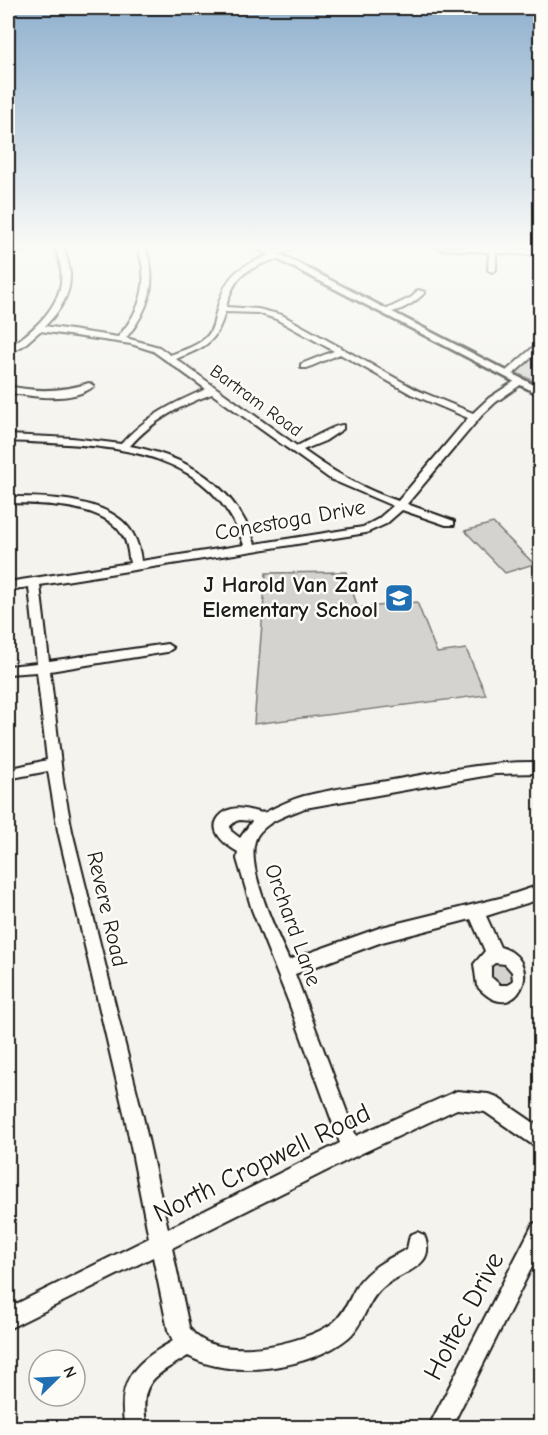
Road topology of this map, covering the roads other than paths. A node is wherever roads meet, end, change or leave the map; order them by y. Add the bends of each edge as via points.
1 (50, 314) edge
2 (138, 314) edge
3 (219, 314) edge
4 (273, 314) edge
5 (393, 314) edge
6 (38, 328) junction
7 (120, 340) junction
8 (540, 346) edge
9 (342, 351) junction
10 (8, 352) edge
11 (169, 359) junction
12 (304, 366) dead end
13 (507, 374) junction
14 (521, 381) junction
15 (89, 386) dead end
16 (8, 389) edge
17 (213, 390) junction
18 (540, 392) edge
19 (475, 417) junction
20 (340, 427) dead end
21 (8, 438) edge
22 (124, 447) junction
23 (295, 450) junction
24 (8, 500) edge
25 (401, 505) junction
26 (450, 523) dead end
27 (251, 548) junction
28 (136, 565) junction
29 (34, 581) junction
30 (8, 586) edge
31 (166, 648) dead end
32 (44, 667) junction
33 (8, 670) edge
34 (54, 764) junction
35 (540, 767) edge
36 (8, 774) edge
37 (264, 820) junction
38 (245, 848) junction
39 (540, 892) edge
40 (476, 911) junction
41 (495, 955) dead end
42 (285, 970) junction
43 (540, 1138) edge
44 (351, 1148) junction
45 (540, 1231) edge
46 (160, 1242) junction
47 (417, 1242) dead end
48 (8, 1319) edge
49 (188, 1344) junction
50 (136, 1428) edge
51 (439, 1428) edge

1 - 6 street
2 - 7 street
3 - 11 street via 210,338
4 - 9 street
5 - 13 main road
6 - 7 street, Bartram Road
6 - 10 street
7 - 11 street, Bartram Road via 149,346
8 - 13 street
9 - 12 street
9 - 19 street via 414,392
11 - 17 street, Bartram Road
13 - 14 main road
14 - 18 main road
14 - 19 street, Conestoga Drive via 495,397
15 - 16 street via 66,393
17 - 22 street via 158,414
17 - 23 street, Bartram Road
19 - 25 street, Conestoga Drive
20 - 23 street
21 - 22 street
22 - 27 street via 173,461 203,480 234,511
23 - 25 street, Bartram Road via 346,483
24 - 28 street via 66,504 116,521 127,532
25 - 26 street, Bartram Road
25 - 27 street, Conestoga Drive via 385,521 366,530
27 - 28 street, Conestoga Drive
28 - 29 street, Conestoga Drive
29 - 30 street, Conestoga Drive
29 - 32 street, Revere Road
31 - 32 street
32 - 33 street
32 - 34 street, Revere Road
34 - 36 street
34 - 46 street, Revere Road via 65,831
35 - 37 street, Orchard Lane via 495,768 304,802
37 - 38 street, Orchard Lane via 248,837
37 - 38 street via 237,812 226,819 225,837
38 - 42 street, Orchard Lane via 260,910
39 - 40 street
40 - 41 street
40 - 42 street via 395,931
42 - 44 street, Orchard Lane
43 - 44 street, North Cropwell Road via 488,1103 456,1100
44 - 46 street, North Cropwell Road
45 - 51 street, Holtec Drive
46 - 48 street, North Cropwell Road
46 - 49 street, Revere Road via 179,1330
47 - 49 street via 417,1255 371,1285 352,1319 327,1339 300,1351 262,1358 202,1353
49 - 50 street via 146,1370 137,1381 132,1396

